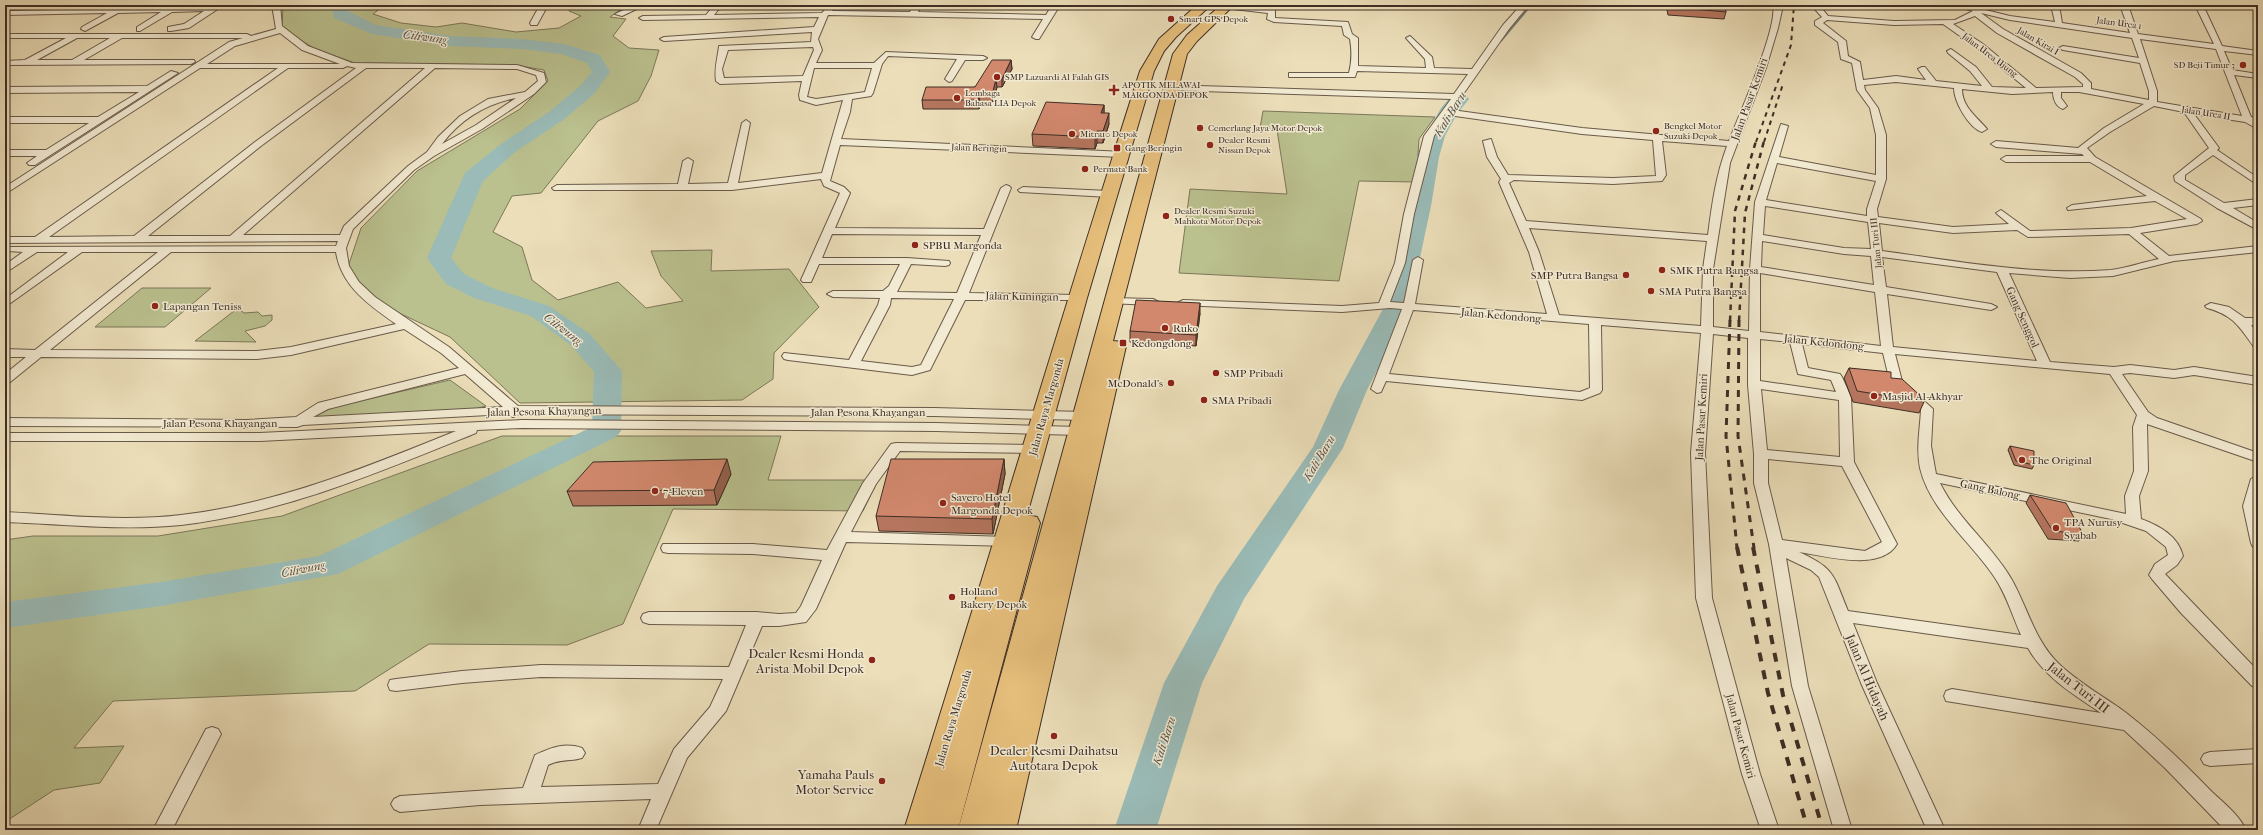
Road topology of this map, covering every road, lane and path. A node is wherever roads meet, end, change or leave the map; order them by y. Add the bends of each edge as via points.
1 (32, 5) edge
2 (78, 5) edge
3 (126, 5) edge
4 (178, 5) edge
5 (276, 5) edge
6 (419, 5) edge
7 (432, 5) edge
8 (544, 5) edge
9 (640, 5) edge
10 (718, 5) edge
11 (833, 5) edge
12 (917, 5) edge
13 (1056, 5) edge
14 (1525, 5) edge
15 (1777, 5) edge
16 (1815, 5) edge
17 (1956, 5) edge
18 (1986, 5) edge
19 (2055, 5) edge
20 (2124, 5) edge
21 (2199, 5) edge
22 (216, 7) edge
23 (1221, 7) edge
24 (170, 10) junction
25 (116, 11) junction
26 (17, 12) junction
27 (66, 12) junction
28 (1977, 12) junction
29 (5, 13) edge
30 (619, 14) dead end
31 (826, 14) junction
32 (913, 14) junction
33 (708, 17) junction
34 (1050, 17) junction
35 (643, 18) dead end
36 (1826, 18) junction
37 (1944, 22) junction
38 (534, 23) dead end
39 (2059, 25) junction
40 (140, 28) junction
41 (84, 29) junction
42 (279, 29) junction
43 (817, 29) junction
44 (5, 30) edge
45 (122, 35) junction
46 (2136, 35) junction
47 (5, 36) edge
48 (76, 36) junction
49 (249, 37) junction
50 (1036, 37) dead end
51 (1410, 38) dead end
52 (664, 39) dead end
53 (817, 44) junction
54 (2219, 47) junction
55 (2064, 48) dead end
56 (1950, 51) dead end
57 (2258, 53) edge
58 (963, 57) junction
59 (983, 58) dead end
60 (2144, 61) junction
61 (73, 62) junction
62 (191, 62) junction
63 (5, 63) edge
64 (26, 63) junction
65 (351, 65) junction
66 (877, 65) junction
67 (201, 66) junction
68 (362, 66) junction
69 (433, 66) junction
70 (810, 66) junction
71 (285, 67) junction
72 (1354, 68) junction
73 (1922, 69) dead end
74 (1430, 70) junction
75 (1474, 72) junction
76 (2229, 72) junction
77 (1292, 75) dead end
78 (2258, 76) edge
79 (807, 78) junction
80 (949, 79) dead end
81 (1164, 79) junction
82 (1932, 82) junction
83 (1860, 83) junction
84 (1958, 87) junction
85 (149, 89) junction
86 (1989, 89) junction
87 (2057, 89) junction
88 (2087, 89) junction
89 (5, 90) edge
90 (2035, 91) junction
91 (531, 92) junction
92 (1458, 97) junction
93 (848, 98) junction
94 (2153, 103) junction
95 (2062, 106) dead end
96 (2187, 110) junction
97 (1445, 112) junction
98 (5, 120) edge
99 (99, 120) junction
100 (2248, 120) junction
101 (2258, 121) edge
102 (746, 123) dead end
103 (1784, 126) dead end
104 (2258, 126) edge
105 (1982, 129) dead end
106 (1657, 137) junction
107 (1488, 141) dead end
108 (836, 142) junction
109 (1733, 144) junction
110 (1996, 144) dead end
111 (2083, 151) junction
112 (2213, 151) junction
113 (5, 153) edge
114 (48, 153) junction
115 (431, 154) junction
116 (1122, 154) junction
117 (1774, 159) junction
118 (2006, 159) dead end
119 (2092, 159) junction
120 (688, 160) dead end
121 (826, 176) junction
122 (1506, 179) junction
123 (1881, 179) junction
124 (5, 181) edge
125 (2258, 182) edge
126 (683, 185) junction
127 (732, 186) junction
128 (557, 188) dead end
129 (1006, 188) dead end
130 (1023, 190) dead end
131 (5, 191) edge
132 (1109, 194) junction
133 (2160, 200) junction
134 (1760, 202) junction
135 (2258, 202) edge
136 (2221, 206) junction
137 (2072, 208) dead end
138 (2001, 213) dead end
139 (2196, 213) dead end
140 (1872, 220) junction
141 (1521, 224) junction
142 (2258, 227) edge
143 (2131, 230) junction
144 (827, 231) junction
145 (2024, 231) junction
146 (988, 232) junction
147 (1758, 237) junction
148 (1712, 238) junction
149 (5, 240) edge
150 (136, 240) junction
151 (231, 240) junction
152 (2037, 241) dead end
153 (37, 244) junction
154 (341, 244) junction
155 (5, 249) edge
156 (79, 249) junction
157 (167, 250) junction
158 (2258, 250) edge
159 (1877, 254) junction
160 (1418, 260) dead end
161 (2167, 260) junction
162 (815, 261) junction
163 (908, 261) junction
164 (945, 263) dead end
165 (1755, 269) junction
166 (2001, 269) junction
167 (5, 270) edge
168 (807, 280) dead end
169 (1881, 289) junction
170 (833, 294) dead end
171 (886, 295) junction
172 (964, 295) junction
173 (1077, 298) junction
174 (1119, 301) junction
175 (5, 304) edge
176 (1386, 305) junction
177 (1408, 306) junction
178 (2211, 306) dead end
179 (1991, 307) dead end
180 (1554, 319) junction
181 (2242, 321) junction
182 (1595, 322) junction
183 (2258, 322) edge
184 (408, 325) junction
185 (1707, 330) junction
186 (1755, 335) junction
187 (1795, 339) junction
188 (2258, 344) edge
189 (1889, 349) junction
190 (5, 353) edge
191 (38, 354) junction
192 (788, 356) dead end
193 (853, 364) junction
194 (2045, 365) junction
195 (467, 370) junction
196 (2114, 371) junction
197 (1382, 377) junction
198 (5, 380) edge
199 (2258, 381) edge
200 (1754, 384) junction
201 (1377, 389) dead end
202 (1845, 398) junction
203 (515, 410) junction
204 (2144, 415) junction
205 (5, 422) edge
206 (298, 422) junction
207 (1081, 423) junction
208 (508, 425) junction
209 (480, 427) junction
210 (1046, 428) junction
211 (5, 436) edge
212 (285, 436) junction
213 (1761, 454) junction
214 (2258, 458) edge
215 (1080, 461) junction
216 (1848, 462) junction
217 (1930, 477) junction
218 (2258, 479) edge
219 (9, 518) edge
220 (2134, 522) junction
221 (842, 537) junction
222 (1007, 542) junction
223 (2258, 543) edge
224 (1776, 546) junction
225 (668, 548) dead end
226 (831, 556) junction
227 (1842, 616) junction
228 (649, 618) dead end
229 (758, 618) junction
230 (2034, 643) junction
231 (734, 673) junction
232 (2258, 681) edge
233 (396, 685) dead end
234 (1952, 696) dead end
235 (2129, 725) junction
236 (212, 734) dead end
237 (576, 753) dead end
238 (2258, 756) edge
239 (2210, 759) dead end
240 (665, 791) junction
241 (530, 795) junction
242 (400, 804) dead end
243 (162, 830) edge
244 (647, 830) edge
245 (920, 830) edge
246 (942, 830) edge
247 (974, 830) edge
248 (1000, 830) edge
249 (1770, 830) edge
250 (1843, 830) edge
251 (1936, 830) edge
252 (2237, 830) edge

1 - 26 street
2 - 27 street
3 - 25 street
4 - 24 street
5 - 42 street
6 - 7 street
8 - 38 street
9 - 30 street
10 - 33 street
11 - 31 street
12 - 32 street
13 - 34 street
14 - 75 street
15 - 109 street, Jalan Pasar Kemiri via 1774,28 1762,68
16 - 36 street
17 - 28 street, Jalan Urea 1
18 - 28 street
19 - 39 street
20 - 46 street
21 - 54 street
22 - 24 street
22 - 40 street via 186,26 171,29
23 - 72 street via 1272,11 1271,19 1274,20 1345,24 1348,35 1354,38 1356,43
23 - 81 highway, Jalan Raya Margonda via 1202,26
24 - 25 street
24 - 40 street
25 - 27 street
25 - 41 street
26 - 27 street
26 - 29 street
28 - 37 street via 1956,22
28 - 39 street, Jalan Urea 1
28 - 88 street, Jalan Kirai I via 2000,31 2078,75 2087,84
31 - 32 street
31 - 33 street
31 - 43 street
32 - 34 street
33 - 35 street
34 - 50 street
36 - 37 street via 1894,23
36 - 83 street, Jalan Turi III via 1818,23 1842,40 1844,57 1856,62
37 - 90 street, Jalan Urea Ujung via 1980,46
39 - 46 street, Jalan Urea 1
40 - 41 street
41 - 44 street
42 - 49 street
42 - 65 street via 305,48
43 - 52 street
43 - 53 street via 814,39
45 - 48 street
45 - 49 street
45 - 61 street
46 - 54 street, Jalan Urea 1
46 - 60 street
47 - 48 street
48 - 64 street
49 - 62 street via 220,45
49 - 67 street via 232,44
51 - 74 street via 1428,59
53 - 70 street via 818,50
53 - 79 street via 723,49 718,68 720,81
54 - 57 street, Jalan Urea 1
54 - 76 street
55 - 60 street
56 - 86 street via 1973,69
58 - 59 street
58 - 66 street via 889,54
58 - 80 street
60 - 94 street via 2153,91
61 - 62 street
61 - 64 street
62 - 85 street
63 - 64 street
65 - 68 street
65 - 71 street
66 - 70 street
66 - 93 street via 872,78 871,92
67 - 71 street
67 - 131 street
68 - 69 street
68 - 150 street
69 - 91 street via 530,69 542,76 540,84
69 - 151 street
70 - 79 street
71 - 153 street
72 - 74 street
72 - 77 street via 1350,76
73 - 82 street
74 - 75 street
75 - 92 street
76 - 78 street
76 - 100 street
79 - 93 street via 802,95 805,100 816,102
81 - 92 street
81 - 116 highway, Jalan Raya Margonda
81 - 174 highway, Jalan Raya Margonda
81 - 210 highway, Jalan Raya Margonda via 1125,178 1113,227
82 - 83 street, Jalan Urea Ujung via 1896,79
82 - 84 street, Jalan Urea Ujung
83 - 123 street, Jalan Turi III via 1861,90 1874,108 1878,122 1882,153
84 - 86 street, Jalan Urea Ujung
84 - 105 street via 1958,97 1971,118
85 - 89 street
85 - 99 street
86 - 90 street, Jalan Urea Ujung
87 - 88 street, Jalan Urea Ujung
87 - 90 street, Jalan Urea Ujung
87 - 95 street via 2057,98
88 - 94 street, Jalan Urea Ujung
91 - 115 street
91 - 115 street via 486,103 440,138
92 - 97 street
93 - 108 street
94 - 96 street, Jalan Urea II
94 - 111 street via 2084,145
96 - 100 street, Jalan Urea II
96 - 112 street via 2213,145
97 - 106 street via 1582,131
97 - 176 street via 1429,136 1409,214 1400,263
98 - 99 street
99 - 114 street
100 - 101 street, Jalan Urea II
100 - 104 street
102 - 127 street
103 - 117 street
106 - 109 street
106 - 122 street via 1661,174 1659,179
107 - 122 street via 1492,157
108 - 116 street, Jalan Beringin
108 - 121 street
109 - 148 street, Jalan Pasar Kemiri via 1725,163
110 - 111 street
111 - 119 street
112 - 125 street
112 - 136 street via 2182,173 2179,178 2184,184
113 - 114 street
114 - 124 street
115 - 154 street via 411,168 348,228
116 - 132 highway, Jalan Raya Margonda
117 - 123 street
117 - 134 street
118 - 119 street
119 - 133 street
120 - 126 street
121 - 127 street via 752,186
121 - 144 street via 826,184 841,188 845,193
122 - 141 street via 1504,182
123 - 140 street, Jalan Turi III via 1872,209
126 - 127 street
126 - 128 street
129 - 146 street
130 - 132 street
132 - 173 highway, Jalan Raya Margonda
133 - 137 street
133 - 139 street via 2176,203
133 - 143 street via 2197,221
134 - 140 street
134 - 147 street
135 - 136 street
136 - 142 street
138 - 145 street
140 - 145 street via 1953,230
140 - 159 street, Jalan Turi III
141 - 148 street
141 - 180 street via 1534,252
143 - 145 street
143 - 161 street
144 - 146 street
144 - 162 street
145 - 152 street
146 - 172 street
147 - 159 street
147 - 165 street
148 - 185 street, Jalan Pasar Kemiri via 1708,269
149 - 153 street
150 - 151 street
150 - 153 street
151 - 154 street
153 - 155 street
153 - 156 street
153 - 167 street
154 - 157 street
154 - 184 street via 344,267 360,291
156 - 157 street
156 - 175 street
157 - 191 street
158 - 161 street
159 - 166 street
159 - 169 street, Jalan Turi III
160 - 177 street
161 - 166 street via 2105,273 2070,275
162 - 163 street
162 - 168 street
163 - 164 street
163 - 171 street via 894,288
165 - 169 street
165 - 186 street
166 - 194 street, Gang Senggol
169 - 179 street
169 - 189 street, Jalan Turi III
170 - 171 street, Jalan Kuningan
171 - 172 street, Jalan Kuningan
171 - 193 street via 884,305
172 - 173 street, Jalan Kuningan
172 - 193 street via 929,364 922,370
173 - 210 highway, Jalan Raya Margonda
174 - 176 street, Jalan Kedondong via 1334,309
174 - 207 highway, Jalan Raya Margonda
174 - 215 highway, Jalan Raya Margonda
176 - 177 street, Jalan Kedondong
177 - 180 street, Jalan Kedondong
177 - 197 street
178 - 181 street via 2225,309
180 - 182 street, Jalan Kedondong
181 - 183 street
181 - 188 street
182 - 185 street, Jalan Kedondong
182 - 197 street via 1596,390 1582,396
184 - 191 street via 291,351 257,355
184 - 195 street via 446,351
185 - 186 street, Jalan Kedondong
185 - 249 street, Jalan Pasar Kemiri via 1698,453 1704,598 1751,774
186 - 187 street, Jalan Kedondong
186 - 200 street
187 - 189 street, Jalan Kedondong
187 - 202 street via 1802,371 1836,377
189 - 194 street, Jalan Kedondong
189 - 217 street via 1896,382 1927,409 1925,452
190 - 191 street
191 - 198 street
192 - 193 street
194 - 196 street, Jalan Kedondong
195 - 203 street
195 - 206 street via 323,406
196 - 199 street, Jalan Kedondong via 2130,369 2174,374 2194,371
196 - 204 street
197 - 201 street
200 - 202 street
200 - 213 street
202 - 216 street
203 - 206 street, Jalan Pesona Khayangan
203 - 208 street
203 - 210 street, Jalan Pesona Khayangan via 702,411
204 - 214 street via 2152,421
204 - 220 street via 2140,427 2141,471 2132,496
205 - 206 street, Jalan Pesona Khayangan
206 - 212 street
207 - 210 street, Jalan Pesona Khayangan
207 - 215 highway, Jalan Raya Margonda
208 - 209 street, Jalan Pesona Khayangan
208 - 210 street, Jalan Pesona Khayangan
209 - 212 street, Jalan Pesona Khayangan
209 - 219 street via 338,483 222,514 142,522
210 - 221 street via 896,447 870,482
210 - 222 highway, Jalan Raya Margonda
210 - 246 highway, Jalan Raya Margonda
211 - 212 street, Jalan Pesona Khayangan
213 - 216 street
213 - 224 street via 1761,483
215 - 247 highway, Jalan Raya Margonda
215 - 248 highway, Jalan Raya Margonda
216 - 224 street via 1890,544 1878,552 1865,556
217 - 220 street, Gang Balong via 2114,514
217 - 230 street, Jalan Turi III via 1941,498 2010,588 2025,630
218 - 223 street via 2250,506
220 - 232 street, Gang Balong via 2151,528 2173,545 2176,556 2160,568 2157,575
221 - 222 street
221 - 226 street
222 - 245 highway, Jalan Raya Margonda
224 - 227 street, Jalan Al Hidayah via 1825,574
224 - 250 street via 1800,686
225 - 226 street via 753,549
226 - 229 street via 803,617 780,620
227 - 230 street
227 - 251 street, Jalan Al Hidayah via 1869,683
228 - 229 street
229 - 231 street
230 - 235 street, Jalan Turi III via 2057,672
231 - 233 street via 541,671
231 - 240 street via 711,720 680,754
234 - 235 street
235 - 252 street, Jalan Turi III via 2192,781
236 - 243 street
237 - 241 street via 559,752 541,760
238 - 239 street
240 - 241 street
240 - 244 street
241 - 242 street

